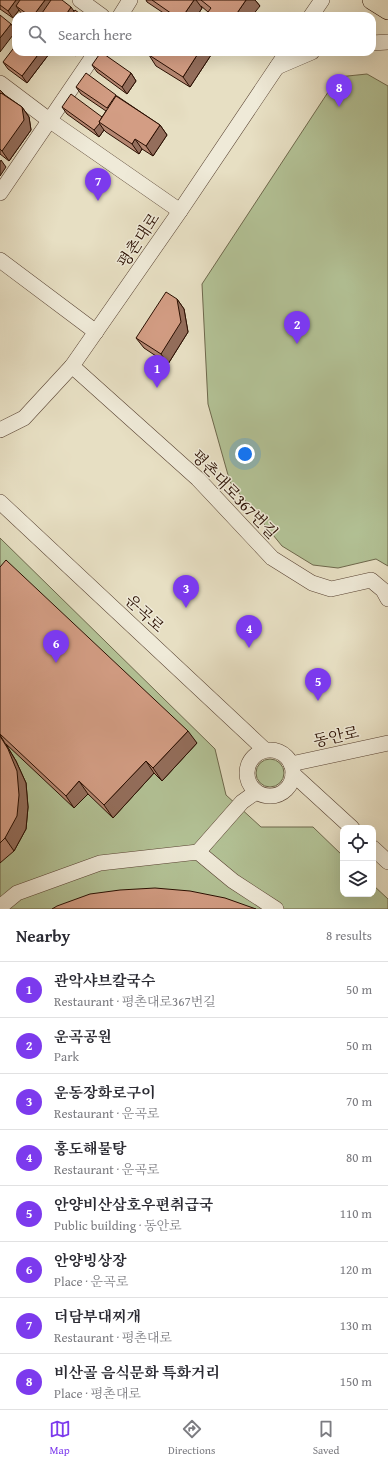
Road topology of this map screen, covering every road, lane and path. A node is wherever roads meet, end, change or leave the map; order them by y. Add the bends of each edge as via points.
1 (80, 0) edge
2 (130, 0) edge
3 (322, 0) edge
4 (372, 0) edge
5 (388, 10) edge
6 (96, 12) edge
7 (122, 12) edge
8 (314, 12) edge
9 (388, 42) edge
10 (376, 44) edge
11 (93, 56) edge
12 (284, 56) edge
13 (303, 56) edge
14 (277, 67) junction
15 (0, 83) edge
16 (49, 120) junction
17 (0, 193) edge
18 (180, 211) junction
19 (0, 260) edge
20 (96, 332) junction
21 (72, 366) junction
22 (0, 430) edge
23 (0, 502) edge
24 (388, 599) edge
25 (388, 743) edge
26 (265, 750) junction
27 (292, 769) junction
28 (256, 792) junction
29 (349, 825) edge
30 (376, 851) edge
31 (198, 852) junction
32 (388, 862) edge
33 (0, 906) edge
34 (276, 909) edge

1 - 6 street
2 - 7 street
3 - 8 street
4 - 5 main road
9 - 10 street
11 - 16 street
12 - 14 street, 평촌대로
13 - 14 street
14 - 18 street, 평촌대로
15 - 16 street
16 - 17 street
16 - 18 street
18 - 20 street, 평촌대로
19 - 20 street
20 - 21 street, 평촌대로
21 - 22 street, 평촌대로 via 24,418
21 - 24 street, 평촌대로367번길 via 198,479 272,558 312,584 331,588 371,580 383,590
23 - 26 street, 운곡로
25 - 27 street, 동안로
26 - 27 street via 276,751 285,756
26 - 28 street via 255,755 246,774 249,784
27 - 28 street via 291,783 285,791 276,796 265,796
27 - 29 street
28 - 31 street via 242,802
30 - 32 street
31 - 33 street via 100,863 17,893
31 - 34 street via 233,881

